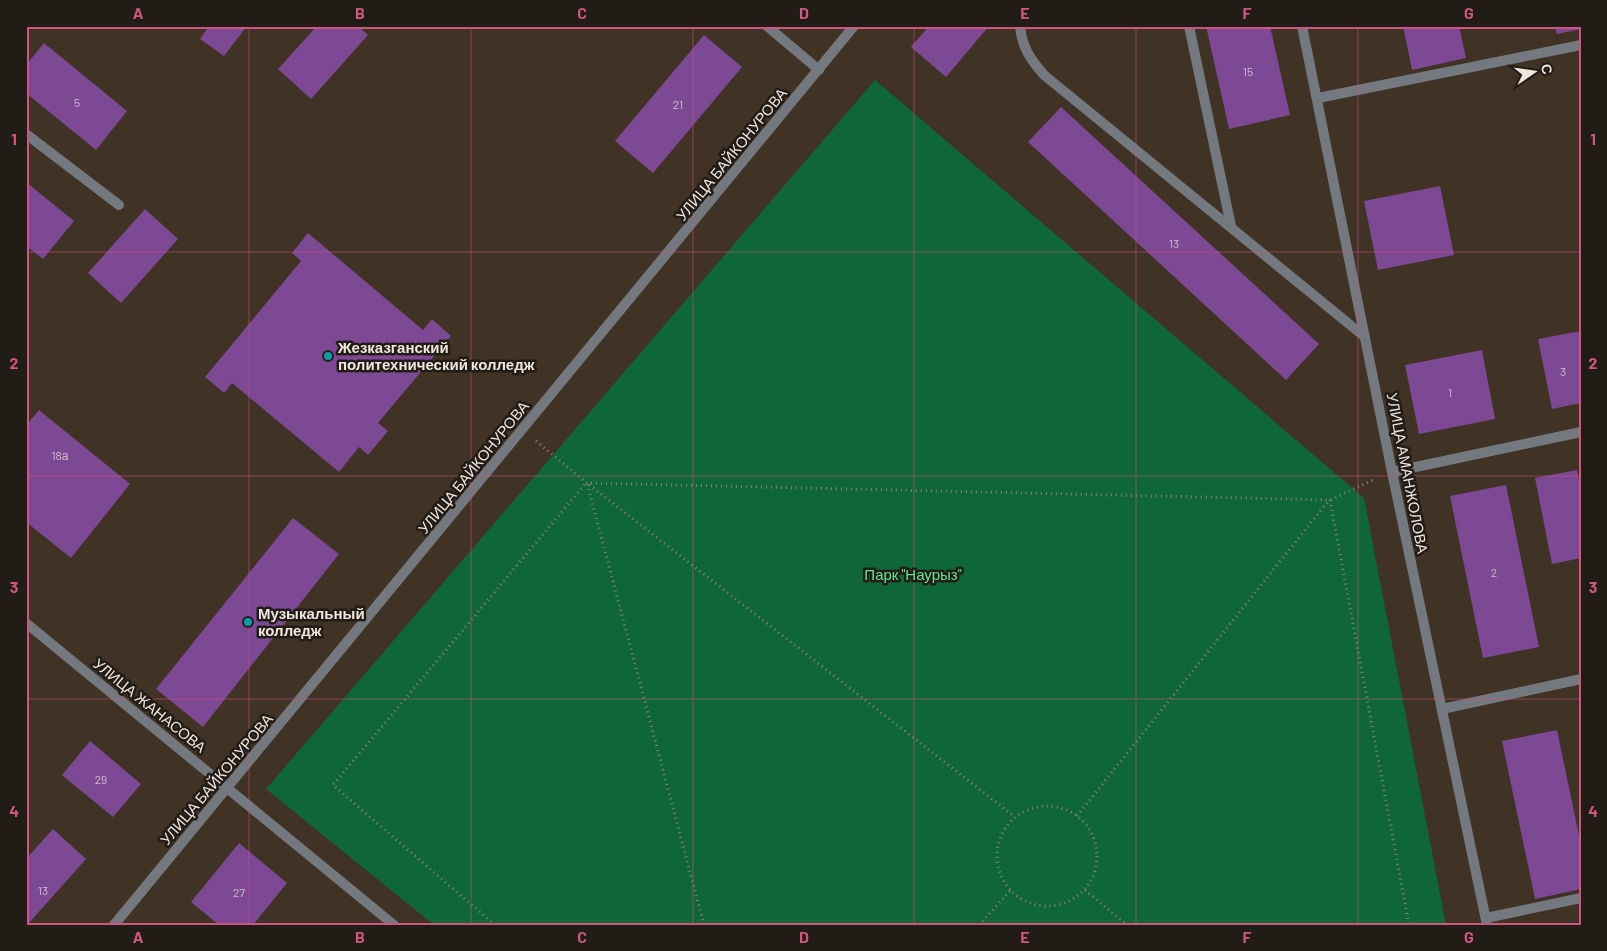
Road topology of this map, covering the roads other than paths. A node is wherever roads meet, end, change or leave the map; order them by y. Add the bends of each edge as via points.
1 (767, 26) edge
2 (854, 26) edge
3 (1020, 26) edge
4 (1189, 26) edge
5 (1302, 26) edge
6 (1581, 45) edge
7 (819, 70) junction
8 (1318, 98) junction
9 (26, 134) edge
10 (119, 205) dead end
11 (1231, 226) junction
12 (1365, 337) junction
13 (1581, 432) edge
14 (1392, 472) junction
15 (26, 623) edge
16 (1581, 679) edge
17 (1442, 709) junction
18 (228, 789) junction
19 (1581, 898) edge
20 (1487, 921) edge
21 (114, 925) edge
22 (394, 925) edge

1 - 7 street
2 - 7 street, УЛИЦА БАЙКОНУРОВА
3 - 11 street via 1028,58 1044,74
4 - 11 street
5 - 8 street, УЛИЦА АМАНЖОЛОВА
6 - 8 street
7 - 18 street, УЛИЦА БАЙКОНУРОВА
8 - 12 street, УЛИЦА АМАНЖОЛОВА
9 - 10 street
11 - 12 street
12 - 14 street, УЛИЦА АМАНЖОЛОВА
13 - 14 street
14 - 17 street, УЛИЦА АМАНЖОЛОВА
15 - 18 street, УЛИЦА ЖАНАСОВА
16 - 17 street
17 - 20 street, УЛИЦА АМАНЖОЛОВА
18 - 21 street, УЛИЦА БАЙКОНУРОВА
18 - 22 street, УЛИЦА ЖАНАСОВА
19 - 20 street

